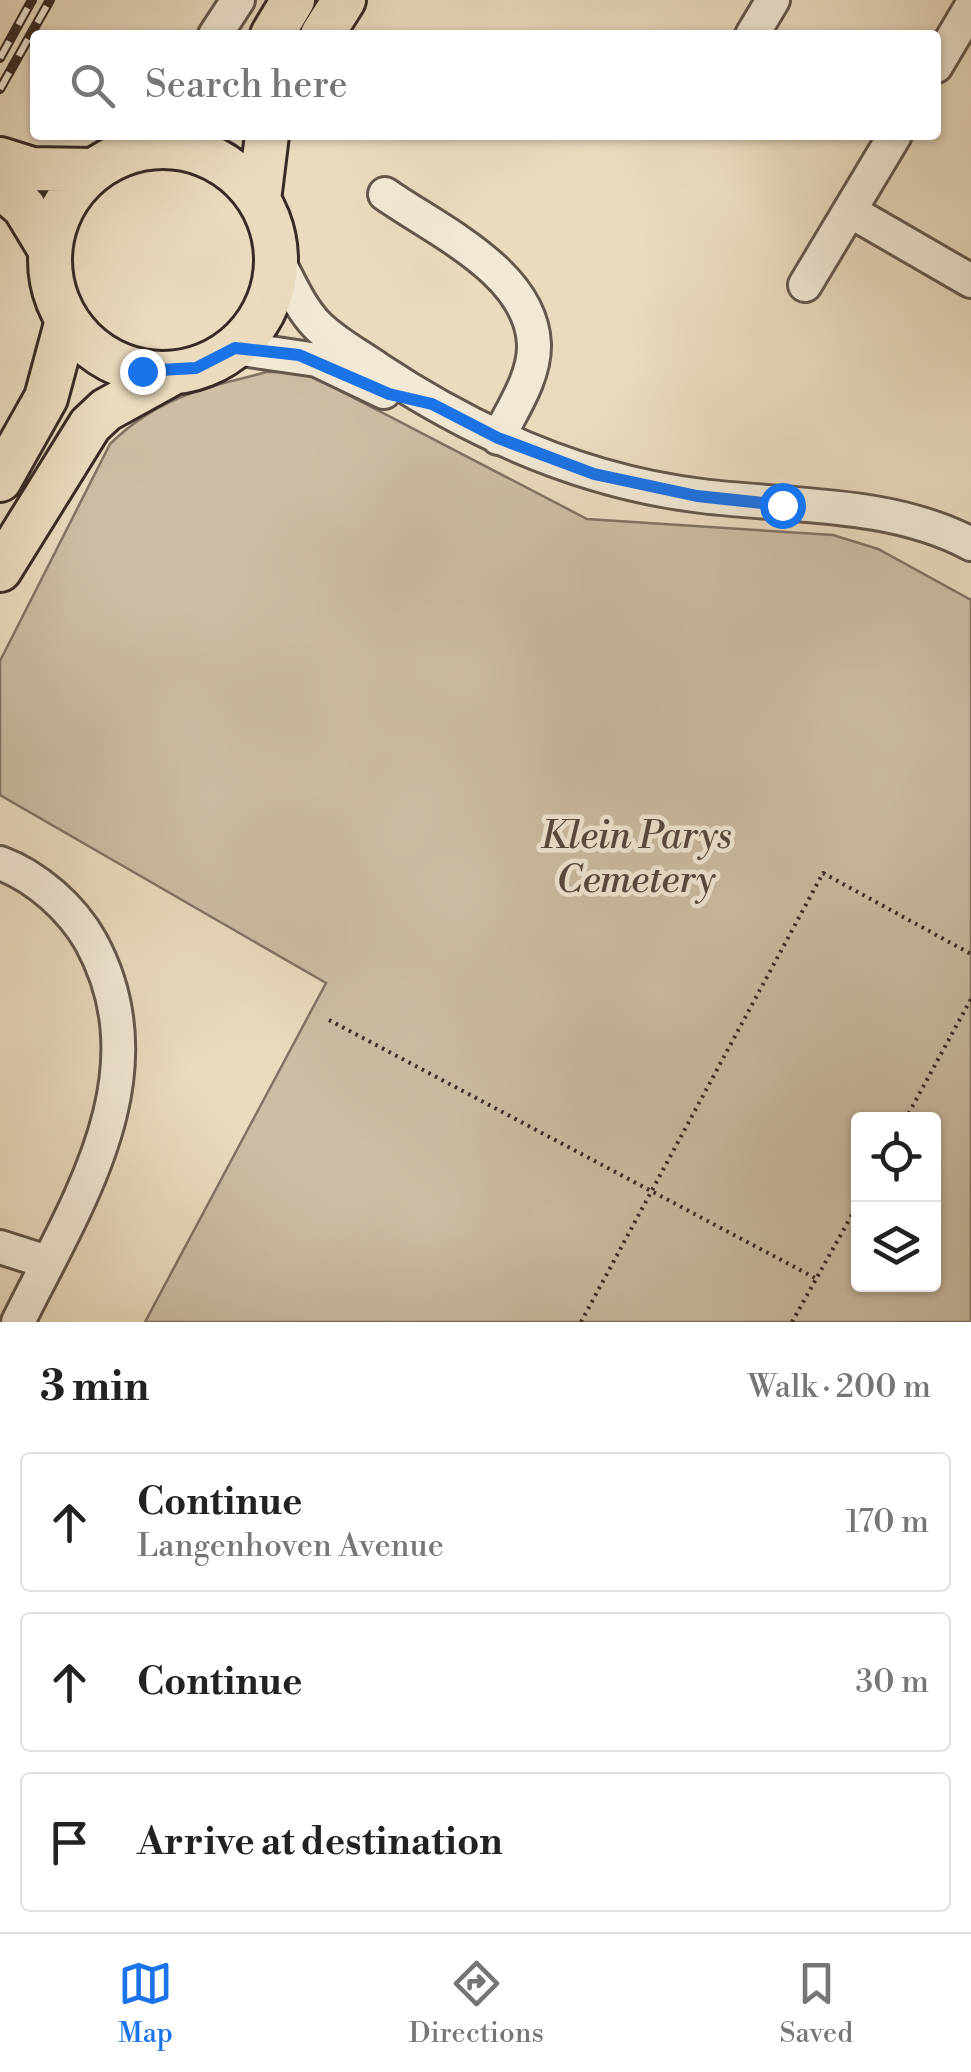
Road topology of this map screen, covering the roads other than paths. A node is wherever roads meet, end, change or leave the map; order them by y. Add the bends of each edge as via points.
1 (238, 0) edge
2 (293, 0) edge
3 (344, 0) edge
4 (773, 0) edge
5 (971, 8) edge
6 (218, 30) edge
7 (275, 30) edge
8 (325, 30) edge
9 (755, 30) edge
10 (941, 58) edge
11 (266, 140) edge
12 (892, 140) edge
13 (173, 141) edge
14 (0, 159) edge
15 (94, 170) junction
16 (0, 186) edge
17 (385, 194) dead end
18 (259, 200) junction
19 (850, 211) junction
20 (50, 250) junction
21 (277, 259) junction
22 (971, 281) edge
23 (805, 286) dead end
24 (68, 320) junction
25 (235, 348) junction
26 (173, 373) junction
27 (432, 404) junction
28 (498, 438) junction
29 (0, 480) edge
30 (968, 535) edge
31 (0, 570) edge
32 (0, 863) edge
33 (0, 1247) edge
34 (47, 1262) junction
35 (18, 1322) edge

1 - 6 street
2 - 7 main road
3 - 8 main road
4 - 9 street
5 - 10 street
11 - 18 main road
12 - 19 street
13 - 15 main road
13 - 18 main road via 217,160
14 - 15 main road via 32,169
15 - 20 main road via 72,192
16 - 20 main road via 24,207
17 - 28 street via 499,273 525,310 534,344 526,382
18 - 21 main road
19 - 22 street
19 - 23 street
20 - 24 main road via 50,274
21 - 25 main road via 258,323
21 - 27 street via 318,326
24 - 26 main road via 113,361
24 - 29 main road via 46,398
25 - 26 main road
25 - 27 street via 299,355 389,394
26 - 31 main road via 90,425
27 - 28 street
28 - 30 street via 594,474 697,496 870,512
32 - 34 street via 45,888 83,928 106,970 120,1030 116,1090 99,1150
33 - 34 street
34 - 35 street

